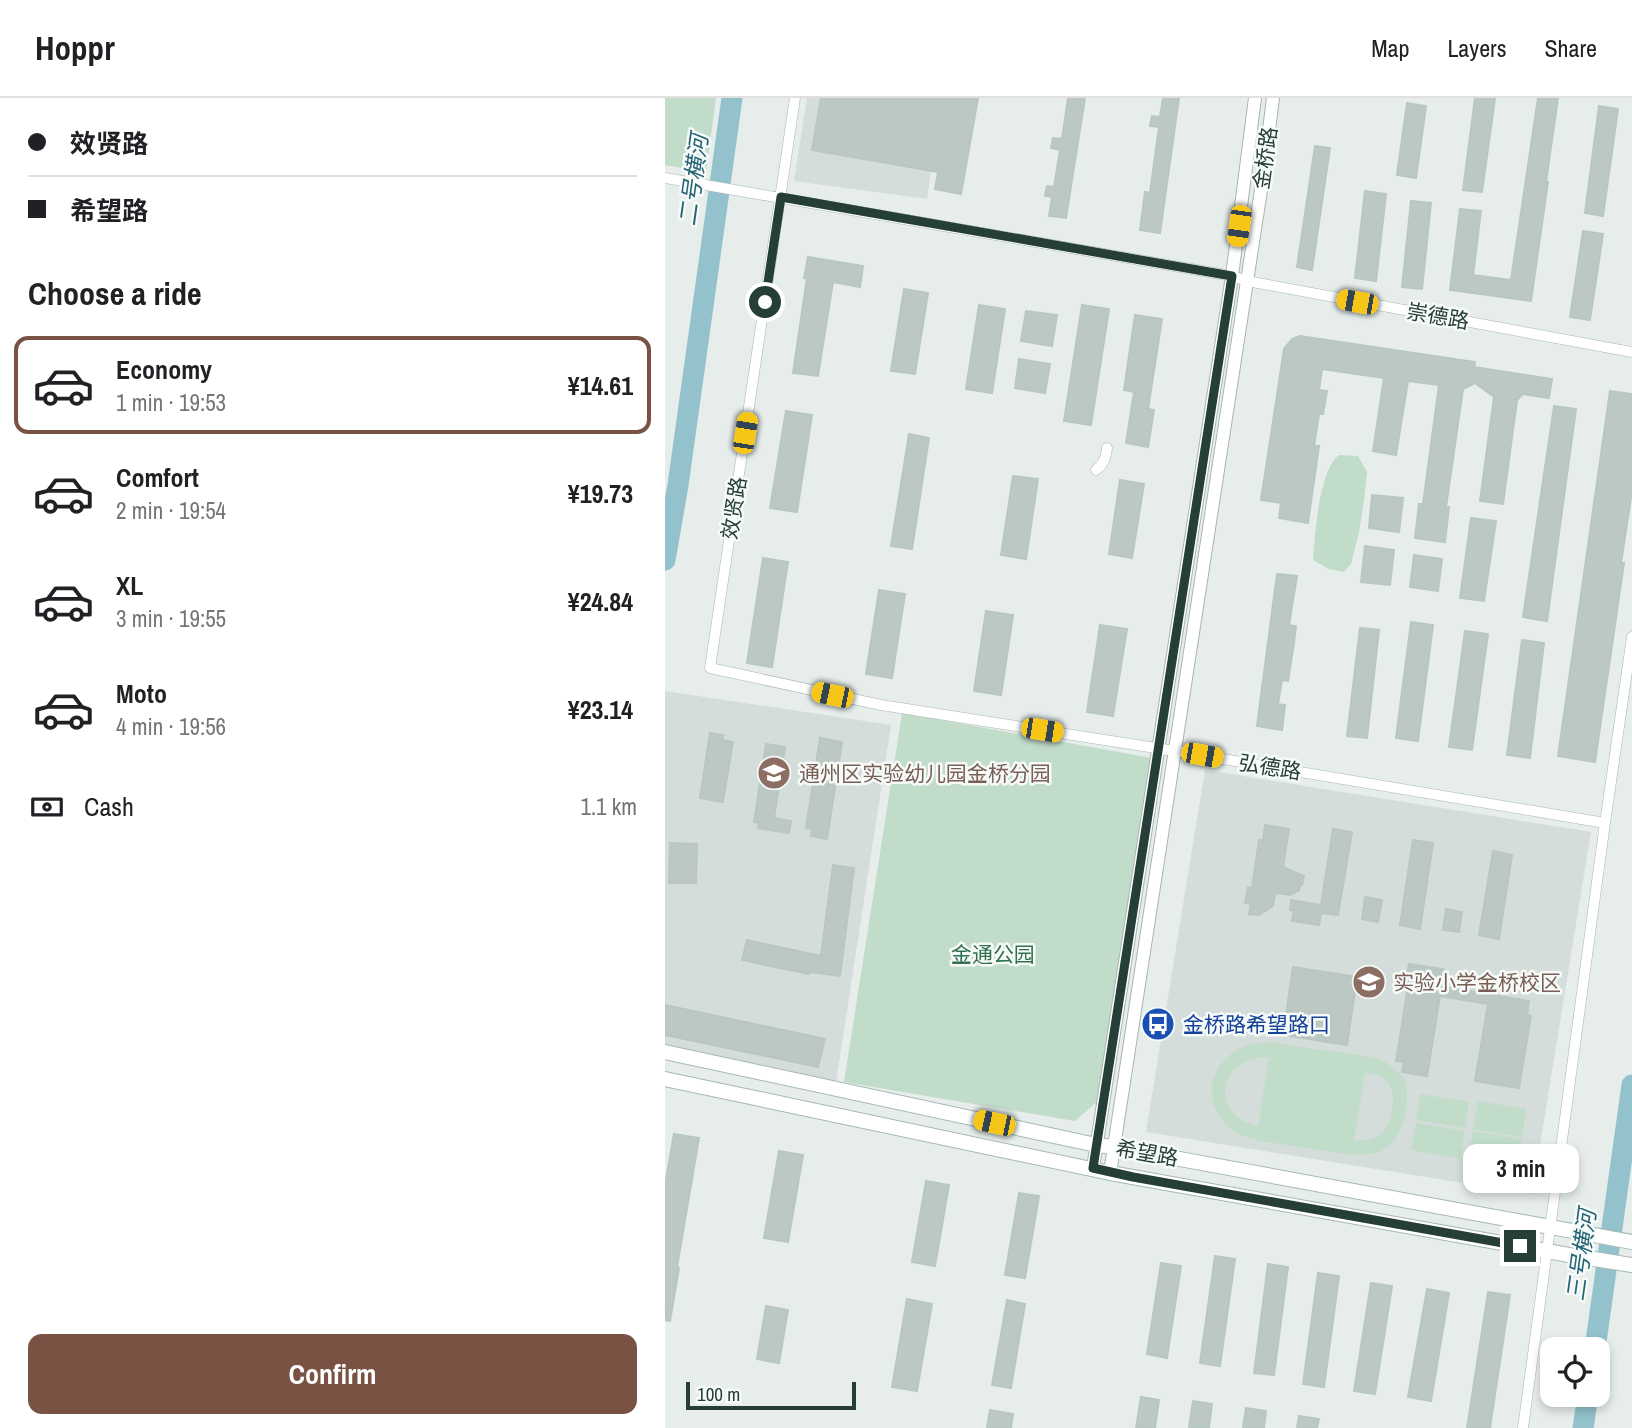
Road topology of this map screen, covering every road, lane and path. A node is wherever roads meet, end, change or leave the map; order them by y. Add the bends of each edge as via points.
1 (795, 98) edge
2 (1255, 98) edge
3 (1273, 98) edge
4 (665, 178) edge
5 (781, 197) junction
6 (1232, 276) junction
7 (1247, 281) junction
8 (1632, 352) edge
9 (1107, 448) dead end
10 (1096, 470) dead end
11 (1632, 637) edge
12 (710, 668) joint
13 (1175, 751) junction
14 (1605, 823) junction
15 (665, 1052) edge
16 (665, 1079) edge
17 (1096, 1144) junction
18 (1114, 1147) junction
19 (1093, 1168) junction
20 (1110, 1172) junction
21 (1632, 1242) edge
22 (1547, 1251) junction
23 (1632, 1265) edge
24 (1523, 1428) edge

1 - 5 street, 效贤路
2 - 6 street, 金桥路
3 - 7 street, 金桥路
4 - 5 street, 崇德路
5 - 6 street, 崇德路
5 - 12 street, 效贤路
6 - 7 street, 崇德路
6 - 17 street, 金桥路
7 - 8 street, 崇德路
7 - 13 street, 金桥路
9 - 10 street via 1107,456
11 - 14 street
12 - 13 street, 弘德路 via 881,705
13 - 14 street, 弘德路
13 - 18 street, 金桥路
14 - 22 street
15 - 17 main road, 希望路
16 - 19 main road, 希望路
17 - 18 main road, 希望路
17 - 19 street, 金桥路
18 - 20 street, 金桥路
18 - 21 main road, 希望路
19 - 20 main road, 希望路
20 - 22 main road, 希望路
22 - 23 main road, 希望路
22 - 24 street

